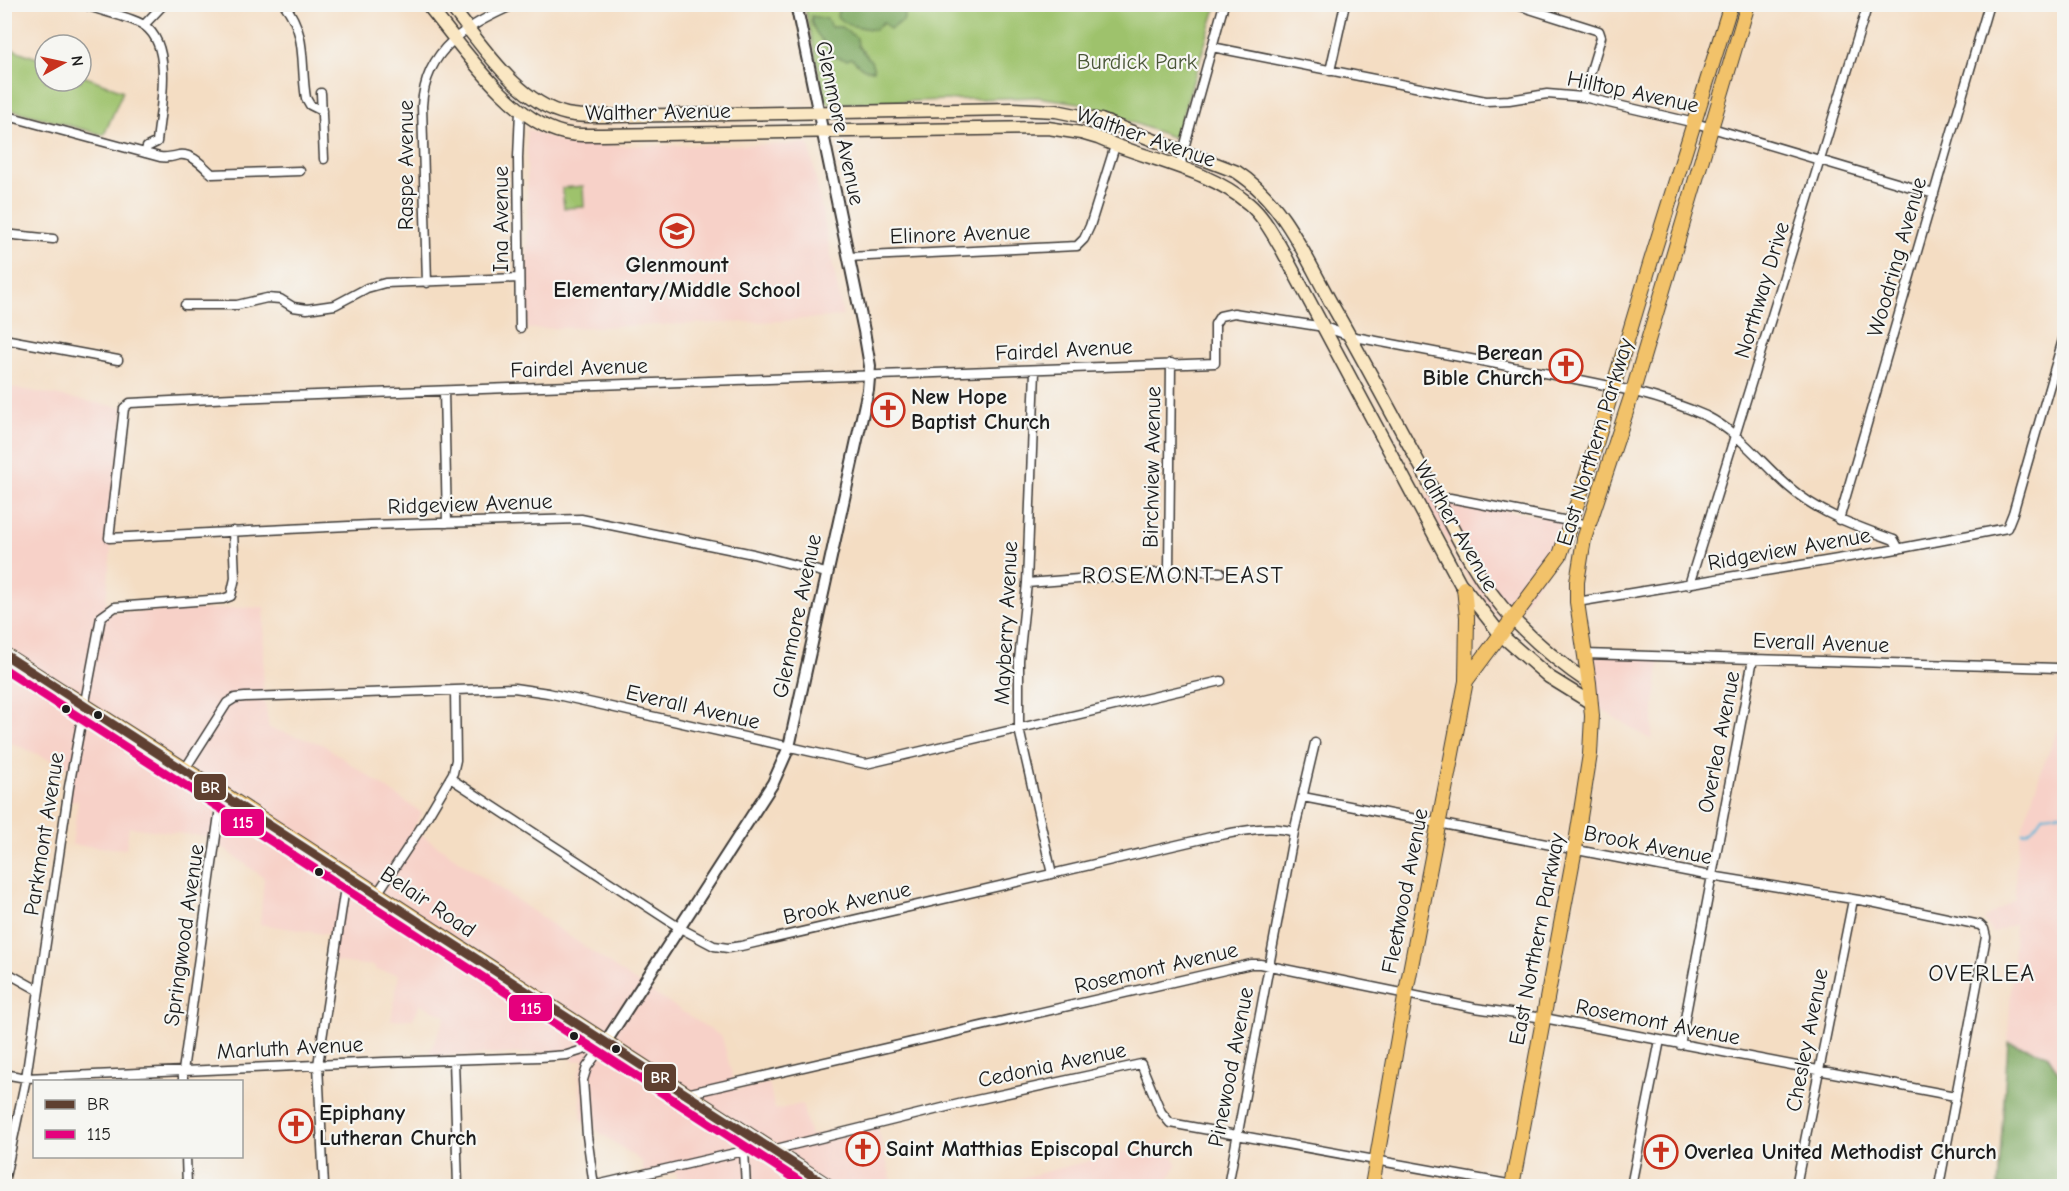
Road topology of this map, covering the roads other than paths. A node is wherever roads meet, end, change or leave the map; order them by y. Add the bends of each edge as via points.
1 (83, 4) edge
2 (164, 4) edge
3 (284, 4) edge
4 (427, 4) edge
5 (449, 4) edge
6 (516, 4) edge
7 (796, 4) edge
8 (1224, 4) edge
9 (1345, 4) edge
10 (1514, 4) edge
11 (1731, 4) edge
12 (1748, 4) edge
13 (1868, 4) edge
14 (1989, 4) edge
15 (144, 25) junction
16 (468, 27) junction
17 (456, 39) junction
18 (1212, 47) junction
19 (1330, 71) junction
20 (321, 93) dead end
21 (1583, 97) junction
22 (520, 110) junction
23 (321, 111) junction
24 (818, 113) junction
25 (4, 115) edge
26 (1695, 123) junction
27 (1711, 127) junction
28 (822, 132) junction
29 (1115, 146) junction
30 (1183, 151) junction
31 (145, 153) junction
32 (324, 159) dead end
33 (1821, 160) junction
34 (1183, 169) junction
35 (300, 171) dead end
36 (1934, 194) junction
37 (4, 234) edge
38 (53, 239) dead end
39 (1656, 247) junction
40 (1674, 254) junction
41 (848, 257) junction
42 (519, 278) junction
43 (427, 283) junction
44 (184, 305) dead end
45 (1324, 327) junction
46 (520, 328) dead end
47 (1350, 336) junction
48 (2064, 336) edge
49 (4, 339) edge
50 (118, 360) dead end
51 (1171, 363) junction
52 (1035, 371) junction
53 (870, 375) junction
54 (1613, 386) junction
55 (444, 391) junction
56 (1633, 391) junction
57 (1737, 435) junction
58 (1450, 498) dead end
59 (1839, 520) junction
60 (1572, 521) junction
61 (447, 523) junction
62 (1589, 525) junction
63 (233, 531) junction
64 (109, 538) joint
65 (1899, 549) junction
66 (1169, 572) junction
67 (1220, 572) dead end
68 (826, 573) junction
69 (1027, 583) junction
70 (1689, 585) junction
71 (1464, 588) junction
72 (1577, 602) junction
73 (1513, 619) junction
74 (1501, 635) junction
75 (4, 654) edge
76 (1584, 654) junction
77 (1753, 659) junction
78 (2057, 668) dead end
79 (1221, 681) dead end
80 (1466, 681) junction
81 (1589, 682) junction
82 (455, 691) junction
83 (1591, 704) junction
84 (83, 705) junction
85 (1019, 729) junction
86 (1315, 743) dead end
87 (789, 747) junction
88 (185, 769) junction
89 (450, 778) junction
90 (222, 793) junction
91 (1303, 797) junction
92 (1440, 825) junction
93 (1294, 832) junction
94 (1575, 849) junction
95 (347, 874) junction
96 (1052, 874) junction
97 (1711, 876) junction
98 (377, 894) junction
99 (1853, 900) junction
100 (680, 927) junction
101 (1269, 966) junction
102 (4, 970) edge
103 (38, 990) junction
104 (1406, 992) junction
105 (1544, 1018) junction
106 (1659, 1040) junction
107 (604, 1043) junction
108 (1680, 1045) junction
109 (576, 1052) junction
110 (454, 1060) junction
111 (318, 1065) junction
112 (587, 1067) junction
113 (1820, 1070) junction
114 (183, 1071) junction
115 (4, 1074) edge
116 (26, 1078) junction
117 (183, 1080) edge
118 (686, 1094) junction
119 (1955, 1096) junction
120 (1236, 1136) junction
121 (756, 1141) junction
122 (771, 1150) junction
123 (744, 1151) junction
124 (186, 1158) edge
125 (1377, 1160) junction
126 (4, 1182) edge
127 (187, 1186) edge
128 (324, 1186) edge
129 (458, 1186) edge
130 (594, 1186) edge
131 (746, 1186) edge
132 (828, 1186) edge
133 (1228, 1186) edge
134 (1372, 1186) edge
135 (1514, 1186) edge
136 (1631, 1186) edge
137 (1796, 1186) edge
138 (1938, 1186) edge

1 - 15 street
2 - 15 street
3 - 23 street via 299,32 304,87 310,105
4 - 17 main road, Walther Avenue
5 - 16 main road, Walther Avenue
6 - 16 street
7 - 24 street, Glenmore Avenue
8 - 18 street
9 - 19 street
10 - 21 street via 1594,28 1600,34
11 - 26 main road, East Northern Parkway
12 - 27 main road, East Northern Parkway
13 - 33 street, Northway Drive
14 - 36 street, Woodring Avenue
15 - 31 street via 155,38 163,68 157,142 147,147
16 - 17 street, Raspe Avenue
16 - 24 main road, Walther Avenue via 525,93 538,103 567,114
17 - 22 main road, Walther Avenue via 494,86
17 - 43 street, Raspe Avenue via 429,69 423,93
18 - 19 street, Hilltop Avenue
18 - 30 street
19 - 21 street, Hilltop Avenue via 1485,101 1547,94
20 - 23 street
21 - 26 street, Hilltop Avenue
22 - 28 main road, Walther Avenue via 549,128 583,135
22 - 42 street, Ina Avenue
23 - 32 street
24 - 28 street, Glenmore Avenue
24 - 30 main road, Walther Avenue via 1056,111 1101,120
25 - 31 street
26 - 27 street, Hilltop Avenue
26 - 39 main road, East Northern Parkway
27 - 33 street, Hilltop Avenue
27 - 40 main road, East Northern Parkway
28 - 29 main road, Walther Avenue via 1041,128 1081,133
28 - 41 street, Glenmore Avenue
29 - 34 main road, Walther Avenue
29 - 41 street, Elinore Avenue via 1090,226 1074,247
30 - 34 street
30 - 47 main road, Walther Avenue via 1237,172 1261,190 1284,220
31 - 35 street via 167,158 184,155 212,174
33 - 36 street, Hilltop Avenue
33 - 57 street, Northway Drive
34 - 45 main road, Walther Avenue via 1215,182 1250,205 1277,241
36 - 59 street, Woodring Avenue
37 - 38 street
39 - 40 main road
39 - 54 main road, East Northern Parkway
40 - 56 main road, East Northern Parkway
41 - 53 street, Glenmore Avenue
42 - 43 street
42 - 46 street, Ina Avenue
43 - 44 street via 385,283 335,305 307,309 267,298 237,305
45 - 47 street, Fairdel Avenue
45 - 51 street, Fairdel Avenue via 1234,313 1220,316 1215,324 1215,363
45 - 71 main road, Walther Avenue
47 - 54 street, Fairdel Avenue
47 - 73 main road, Walther Avenue via 1468,555
48 - 65 street, Ridgeview Avenue via 2007,528
49 - 50 street
51 - 52 street, Fairdel Avenue
51 - 66 street, Birchview Avenue
52 - 53 street, Fairdel Avenue
52 - 69 street, Mayberry Avenue
53 - 55 street, Fairdel Avenue
53 - 68 street, Glenmore Avenue
54 - 56 street, Fairdel Avenue
54 - 60 main road, East Northern Parkway
55 - 61 street
55 - 64 street, Fairdel Avenue via 130,403 124,408
56 - 57 street, Fairdel Avenue via 1694,411
56 - 62 main road, East Northern Parkway
57 - 59 street, Fairdel Avenue via 1790,488
57 - 70 street, Northway Drive
58 - 60 street
59 - 65 street, Fairdel Avenue via 1894,540
60 - 62 street
60 - 73 main road, East Northern Parkway via 1560,555
61 - 63 street, Ridgeview Avenue
61 - 68 street, Ridgeview Avenue via 581,519
62 - 72 main road, East Northern Parkway via 1580,561
63 - 64 street, Ridgeview Avenue
63 - 84 street, Parkmont Avenue via 235,578 231,596 115,607 101,617
65 - 70 street, Ridgeview Avenue
66 - 67 street
66 - 69 street
68 - 87 street, Glenmore Avenue
69 - 85 street, Mayberry Avenue via 1019,660
70 - 72 street, Ridgeview Avenue
71 - 74 main road, Walther Avenue
71 - 80 main road
72 - 76 main road, East Northern Parkway
73 - 74 main road, Fleetwood Avenue
73 - 81 main road, Walther Avenue
74 - 80 main road, Fleetwood Avenue
74 - 83 main road, Walther Avenue via 1549,676
75 - 84 main road, Belair Road
76 - 77 street, Everall Avenue
76 - 81 main road, East Northern Parkway
77 - 78 street, Everall Avenue
77 - 97 street, Overlea Avenue
79 - 85 street, Everall Avenue
80 - 92 main road, Fleetwood Avenue
81 - 83 main road, East Northern Parkway
82 - 87 street, Everall Avenue via 531,690
82 - 88 street, Everall Avenue via 235,698 223,708
82 - 89 street via 456,760
83 - 94 main road, East Northern Parkway via 1590,754
84 - 88 main road, Belair Road
84 - 103 street, Parkmont Avenue
85 - 87 street, Everall Avenue via 866,764
85 - 96 street, Mayberry Avenue
86 - 91 street, Pinewood Avenue
87 - 100 street, Glenmore Avenue via 773,783
88 - 90 main road, Belair Road
89 - 98 street
89 - 100 street, Brook Avenue
90 - 95 main road, Belair Road
90 - 114 street, Springwood Avenue
91 - 92 street, Brook Avenue
91 - 93 street, Pinewood Avenue
92 - 94 street, Brook Avenue
92 - 104 main road, Fleetwood Avenue
93 - 96 street, Brook Avenue via 1280,828 1245,831
93 - 101 street, Pinewood Avenue
94 - 97 street, Brook Avenue
94 - 105 main road, East Northern Parkway
95 - 98 main road, Belair Road
95 - 111 street
96 - 100 street, Brook Avenue via 728,948 714,946
97 - 99 street, Brook Avenue
97 - 108 street, Overlea Avenue
98 - 107 main road, Belair Road
99 - 113 street, Chesley Avenue
99 - 119 street, Brook Avenue via 1974,923 1984,929 1984,954
100 - 107 street, Glenmore Avenue
101 - 104 street, Rosemont Avenue
101 - 118 street, Rosemont Avenue via 1251,964
101 - 120 street, Pinewood Avenue
102 - 103 street
103 - 116 street, Parkmont Avenue
104 - 105 street, Rosemont Avenue
104 - 125 main road, Fleetwood Avenue
105 - 106 street, Rosemont Avenue
105 - 135 main road, East Northern Parkway
106 - 108 street, Rosemont Avenue
106 - 136 street
107 - 109 street, Marluth Avenue
107 - 112 street, Glenmore Avenue
107 - 118 main road, Belair Road
108 - 113 street, Rosemont Avenue
109 - 110 street, Marluth Avenue
109 - 112 street
110 - 111 street, Marluth Avenue
110 - 129 street
111 - 114 street, Marluth Avenue
111 - 128 street
112 - 130 street, Glenmore Avenue via 583,1090
113 - 119 street, Rosemont Avenue
113 - 137 street, Chesley Avenue
114 - 116 street, Marluth Avenue
114 - 117 street, Springwood Avenue
115 - 116 street, Marluth Avenue
116 - 126 street, Parkmont Avenue
118 - 121 main road, Belair Road
119 - 138 street
120 - 122 street, Cedonia Avenue via 1170,1123 1161,1112 1141,1064
120 - 125 street, Cedonia Avenue
120 - 133 street, Pinewood Avenue
121 - 122 main road, Belair Road
121 - 123 street
122 - 132 main road, Belair Road
123 - 130 street
123 - 131 street
124 - 127 street
125 - 134 main road, Fleetwood Avenue
125 - 135 street, Cedonia Avenue

